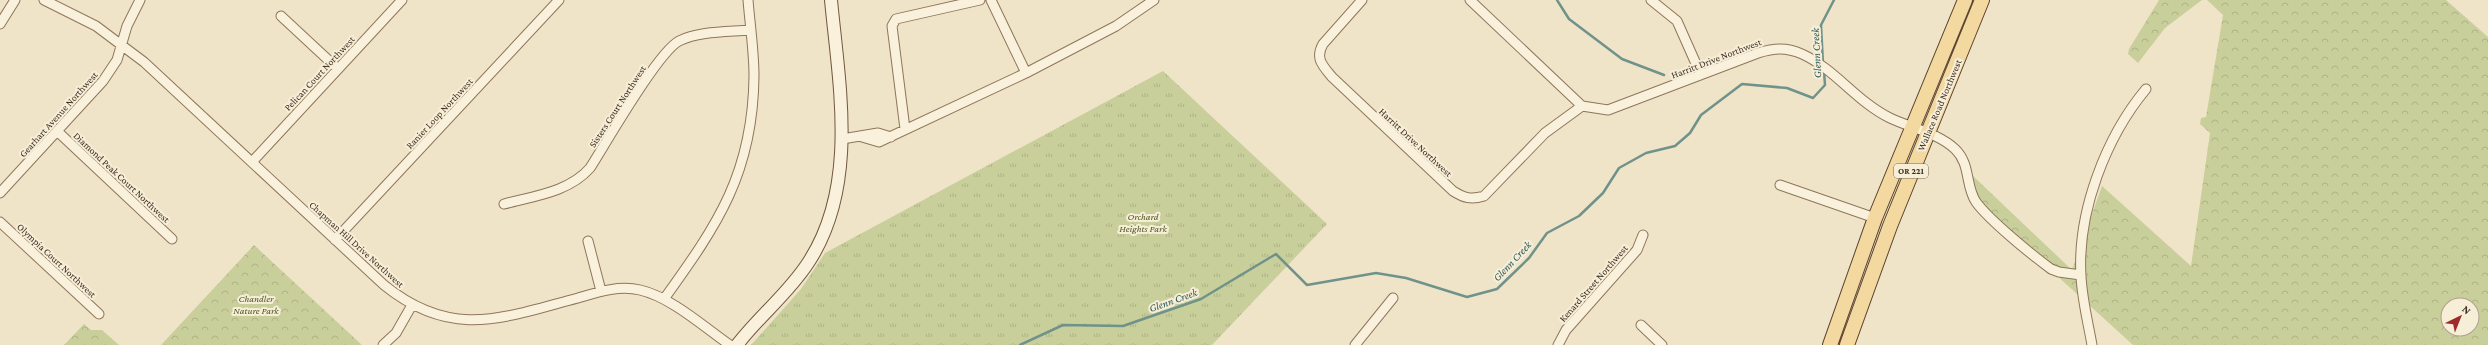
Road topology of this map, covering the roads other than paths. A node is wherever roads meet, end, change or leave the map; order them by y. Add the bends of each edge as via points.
1 (15, 0) edge
2 (44, 0) edge
3 (140, 0) edge
4 (402, 0) edge
5 (559, 0) edge
6 (748, 0) edge
7 (831, 0) edge
8 (980, 0) edge
9 (991, 0) edge
10 (1154, 0) edge
11 (1362, 0) edge
12 (1470, 0) edge
13 (1652, 0) edge
14 (1965, 0) edge
15 (1982, 0) edge
16 (281, 16) dead end
17 (0, 24) edge
18 (750, 30) junction
19 (121, 43) junction
20 (338, 69) junction
21 (1026, 73) junction
22 (1701, 75) junction
23 (2146, 89) dead end
24 (1582, 106) junction
25 (1912, 126) junction
26 (905, 129) junction
27 (57, 131) junction
28 (1927, 132) junction
29 (842, 139) junction
30 (252, 162) junction
31 (1780, 185) dead end
32 (0, 193) edge
33 (504, 204) dead end
34 (1875, 218) junction
35 (0, 222) edge
36 (1643, 235) dead end
37 (172, 239) dead end
38 (335, 240) junction
39 (588, 241) dead end
40 (2081, 275) junction
41 (601, 291) junction
42 (1394, 298) dead end
43 (664, 299) junction
44 (412, 306) junction
45 (99, 314) dead end
46 (1641, 325) dead end
47 (383, 345) edge
48 (730, 345) edge
49 (737, 345) edge
50 (1355, 345) edge
51 (1558, 345) edge
52 (1662, 345) edge
53 (1830, 345) edge
54 (1847, 345) edge
55 (2092, 345) edge

1 - 17 street
2 - 19 street, Chapman Hill Drive Northwest via 96,26
3 - 19 street, Gearhart Avenue Northwest
4 - 20 street, Pelican Court Northwest
5 - 38 street, Ranier Loop Northwest
6 - 18 street
7 - 29 main road
8 - 26 street via 896,19 892,26
9 - 21 street
10 - 21 street via 1116,26
11 - 24 street, Harritt Drive Northwest via 1323,44 1319,51 1319,61 1337,83 1453,191 1464,198 1484,196 1545,133
12 - 24 street
13 - 22 street via 1677,21
14 - 25 main road, Wallace Road Northwest / OR 221
15 - 28 main road, Wallace Road Northwest / OR 221
16 - 20 street
18 - 33 street, Sisters Court Northwest via 690,36 678,42 661,59 582,177 570,185
18 - 43 street via 754,75 752,108 750,130 737,179 708,237
19 - 27 street, Gearhart Avenue Northwest via 117,60 103,81
19 - 30 street, Chapman Hill Drive Northwest
20 - 30 street, Pelican Court Northwest
21 - 26 street
22 - 24 street, Harritt Drive Northwest via 1608,110
22 - 25 street, Harritt Drive Northwest via 1775,48 1790,50 1832,74 1874,109
23 - 40 street via 2120,126 2099,172 2088,211
25 - 28 street, Harritt Drive Northwest
25 - 34 main road, Wallace Road Northwest / OR 221
26 - 29 street via 891,137 878,133
27 - 32 street, Gearhart Avenue Northwest
27 - 37 street, Diamond Peak Court Northwest
28 - 40 street, Harritt Drive Northwest via 1955,149 1961,156 1967,167 1976,201 2000,225 2051,269
28 - 54 main road, Wallace Road Northwest / OR 221
29 - 49 main road via 836,187 829,216 810,261 789,290
30 - 38 street, Chapman Hill Drive Northwest
31 - 34 street
34 - 53 main road, Wallace Road Northwest / OR 221
35 - 45 street, Olympia Court Northwest
36 - 51 street, Kenard Street Northwest via 1637,250 1566,330
38 - 44 street, Chapman Hill Drive Northwest via 384,285
39 - 41 street
40 - 55 street
41 - 43 street, Chapman Hill Drive Northwest via 621,288 638,290
41 - 44 street, Chapman Hill Drive Northwest via 500,319 442,316
42 - 50 street
43 - 48 street, Chapman Hill Drive Northwest
44 - 47 street via 396,333
46 - 52 street

